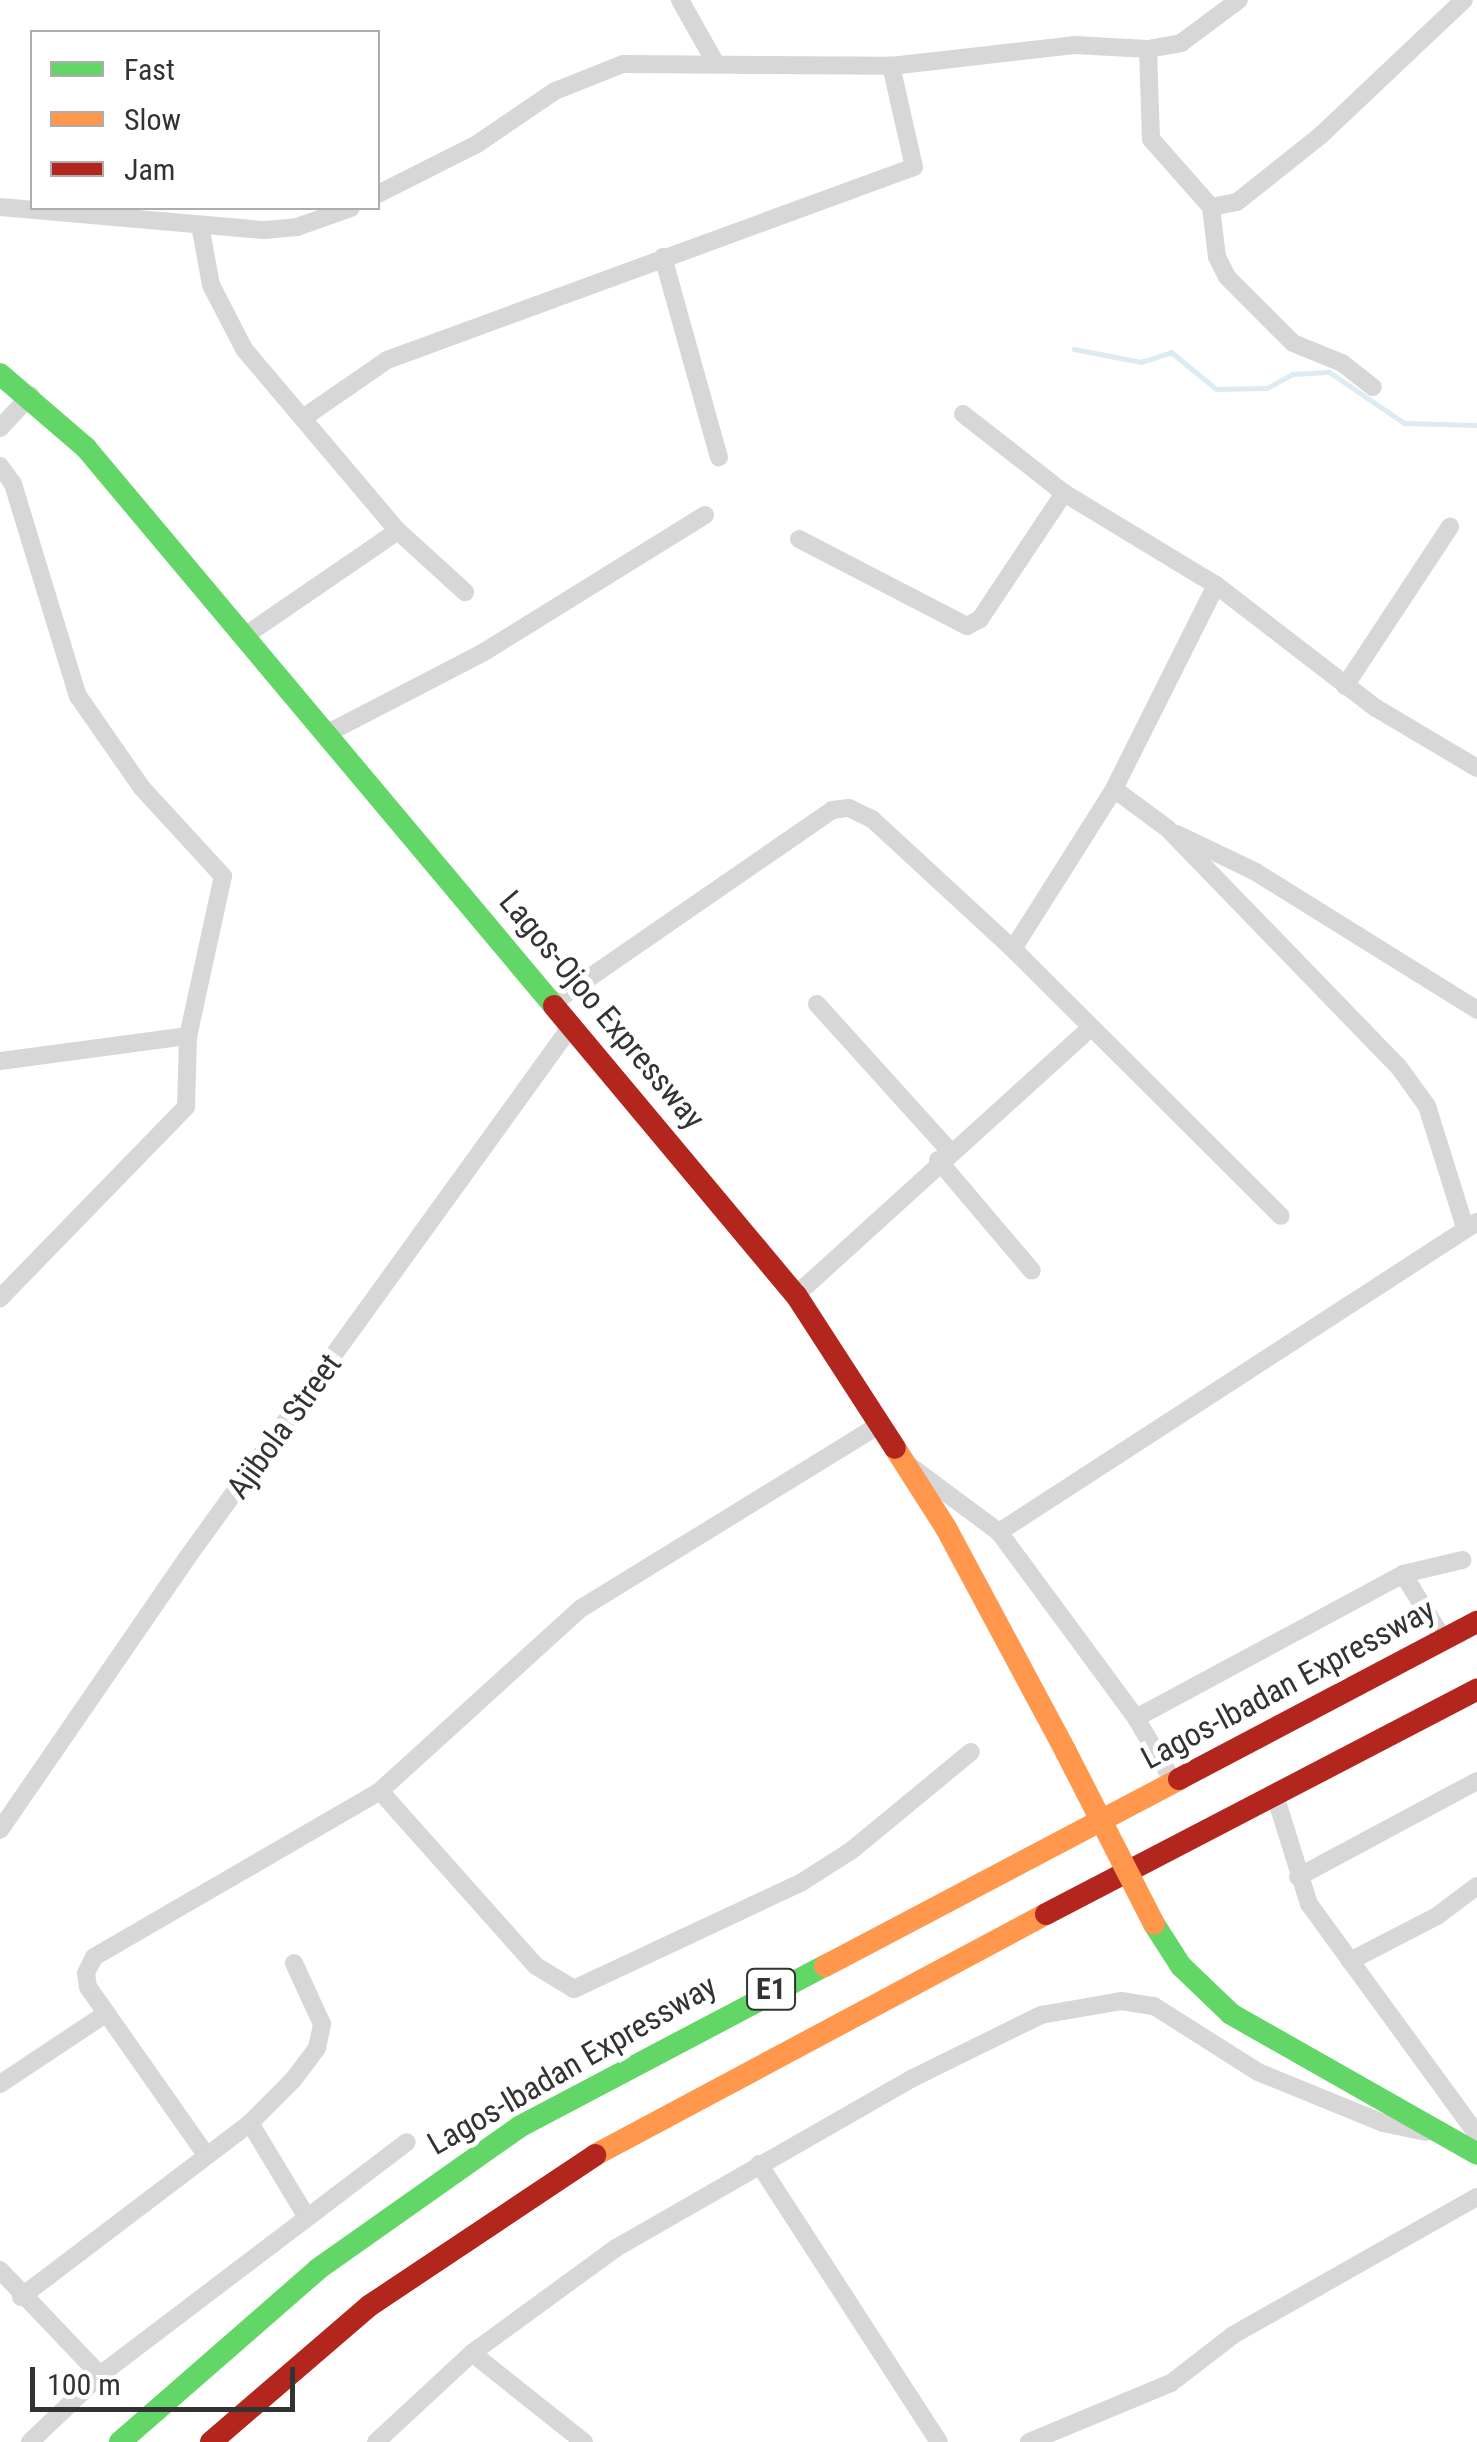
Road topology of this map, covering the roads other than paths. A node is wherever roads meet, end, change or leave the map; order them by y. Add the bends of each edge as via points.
1 (680, 0) edge
2 (1239, 0) edge
3 (1464, 0) edge
4 (1148, 48) junction
5 (715, 62) junction
6 (891, 66) junction
7 (380, 193) edge
8 (0, 207) edge
9 (1211, 207) junction
10 (30, 210) edge
11 (32, 210) edge
12 (345, 210) edge
13 (200, 226) junction
14 (662, 257) junction
15 (0, 374) edge
16 (1373, 388) dead end
17 (30, 395) junction
18 (963, 414) dead end
19 (303, 418) junction
20 (0, 428) edge
21 (719, 457) dead end
22 (0, 466) edge
23 (1064, 492) junction
24 (705, 516) dead end
25 (1450, 527) dead end
26 (398, 531) junction
27 (799, 539) dead end
28 (1216, 585) junction
29 (464, 592) dead end
30 (243, 636) junction
31 (1346, 686) junction
32 (324, 736) junction
33 (1477, 768) edge
34 (1114, 789) junction
35 (1168, 829) junction
36 (1013, 948) junction
37 (554, 1002) junction
38 (817, 1004) dead end
39 (1477, 1010) edge
40 (572, 1025) junction
41 (1088, 1029) junction
42 (188, 1036) junction
43 (0, 1061) edge
44 (943, 1155) junction
45 (1280, 1216) dead end
46 (1471, 1224) edge
47 (1032, 1271) dead end
48 (796, 1294) junction
49 (0, 1298) edge
50 (881, 1424) junction
51 (905, 1462) junction
52 (999, 1532) junction
53 (1462, 1560) dead end
54 (1403, 1574) junction
55 (1477, 1622) edge
56 (1444, 1640) junction
57 (1477, 1690) edge
58 (1136, 1718) junction
59 (971, 1752) dead end
60 (1173, 1780) junction
61 (1476, 1783) edge
62 (380, 1792) junction
63 (1275, 1795) junction
64 (0, 1830) edge
65 (1298, 1877) junction
66 (1477, 1886) edge
67 (1350, 1961) junction
68 (294, 1963) dead end
69 (107, 2013) junction
70 (0, 2084) edge
71 (250, 2124) junction
72 (1466, 2136) edge
73 (407, 2142) dead end
74 (204, 2152) junction
75 (1477, 2154) edge
76 (759, 2164) junction
77 (1477, 2197) edge
78 (305, 2214) junction
79 (0, 2270) edge
80 (21, 2297) junction
81 (472, 2353) junction
82 (100, 2375) junction
83 (30, 2442) edge
84 (120, 2442) edge
85 (211, 2442) edge
86 (376, 2442) edge
87 (584, 2442) edge
88 (939, 2442) edge
89 (1029, 2442) edge

1 - 5 street
2 - 4 street via 1182,43
3 - 9 street via 1320,136 1237,202
4 - 6 street via 1074,45
4 - 9 street via 1151,139
5 - 6 street
5 - 7 street via 622,64 594,72 477,144
6 - 14 street via 914,167
8 - 10 street
9 - 16 street via 1217,256 1243,298 1293,343 1342,363
11 - 13 street
12 - 13 street via 298,227
13 - 19 street via 211,285 244,349
14 - 19 street via 387,360
14 - 21 street
15 - 17 main road, Lagos-Ojoo Expressway
17 - 20 street
17 - 30 main road, Lagos-Ojoo Expressway via 86,448
18 - 23 street
19 - 26 street
22 - 42 street via 13,484 78,696 142,788 223,876
23 - 27 street via 980,619 966,626
23 - 28 street
24 - 32 street via 484,652
25 - 31 street
26 - 29 street
26 - 30 street
28 - 31 street
28 - 34 street
30 - 32 main road, Lagos-Ojoo Expressway
31 - 33 street
32 - 37 main road, Lagos-Ojoo Expressway
34 - 35 street
34 - 36 street
35 - 39 street via 1254,872
35 - 46 street via 1398,1066 1427,1106
36 - 37 street via 872,819 849,808 832,810
36 - 41 street
37 - 40 main road, Lagos-Ojoo Expressway
38 - 44 street
40 - 48 main road, Lagos-Ojoo Expressway
40 - 64 street, Ajibola Street
41 - 44 street
41 - 45 street
42 - 43 street
42 - 49 street via 186,1107
44 - 47 street
44 - 48 street
46 - 52 street
48 - 50 main road, Lagos-Ojoo Expressway
50 - 51 main road, Lagos-Ojoo Expressway
50 - 62 street via 580,1609
51 - 52 street
51 - 72 main road, Lagos-Ojoo Expressway, bridge via 981,1588 1181,1966 1230,2014
52 - 58 street
53 - 54 street
54 - 56 street
54 - 58 street
55 - 56 main road, Lagos-Ibadan Expressway / E1
56 - 60 main road, Lagos-Ibadan Expressway / E1
57 - 63 main road, E1
58 - 60 street
59 - 62 street via 852,1850 802,1882 574,1989 536,1966
60 - 84 main road, Lagos-Ibadan Expressway / E1 via 518,2128 318,2269
61 - 65 street
62 - 69 street via 94,1956 88,1987
63 - 65 street
63 - 85 main road, E1 via 720,2082 538,2188 369,2306
65 - 67 street
66 - 67 street via 1437,1916
67 - 72 street
68 - 71 street via 320,2012 317,2048
69 - 70 street
69 - 74 street
71 - 74 street
71 - 78 street
72 - 75 main road, Lagos-Ojoo Expressway
72 - 76 street via 1346,2108 1258,2072 1184,2020 1121,2001 1040,2015
73 - 78 street
74 - 80 street
76 - 81 street via 616,2248
76 - 88 street
77 - 89 street via 1233,2334 1171,2382
78 - 82 street
79 - 80 street
80 - 82 street
81 - 86 street
81 - 87 street
82 - 83 street

